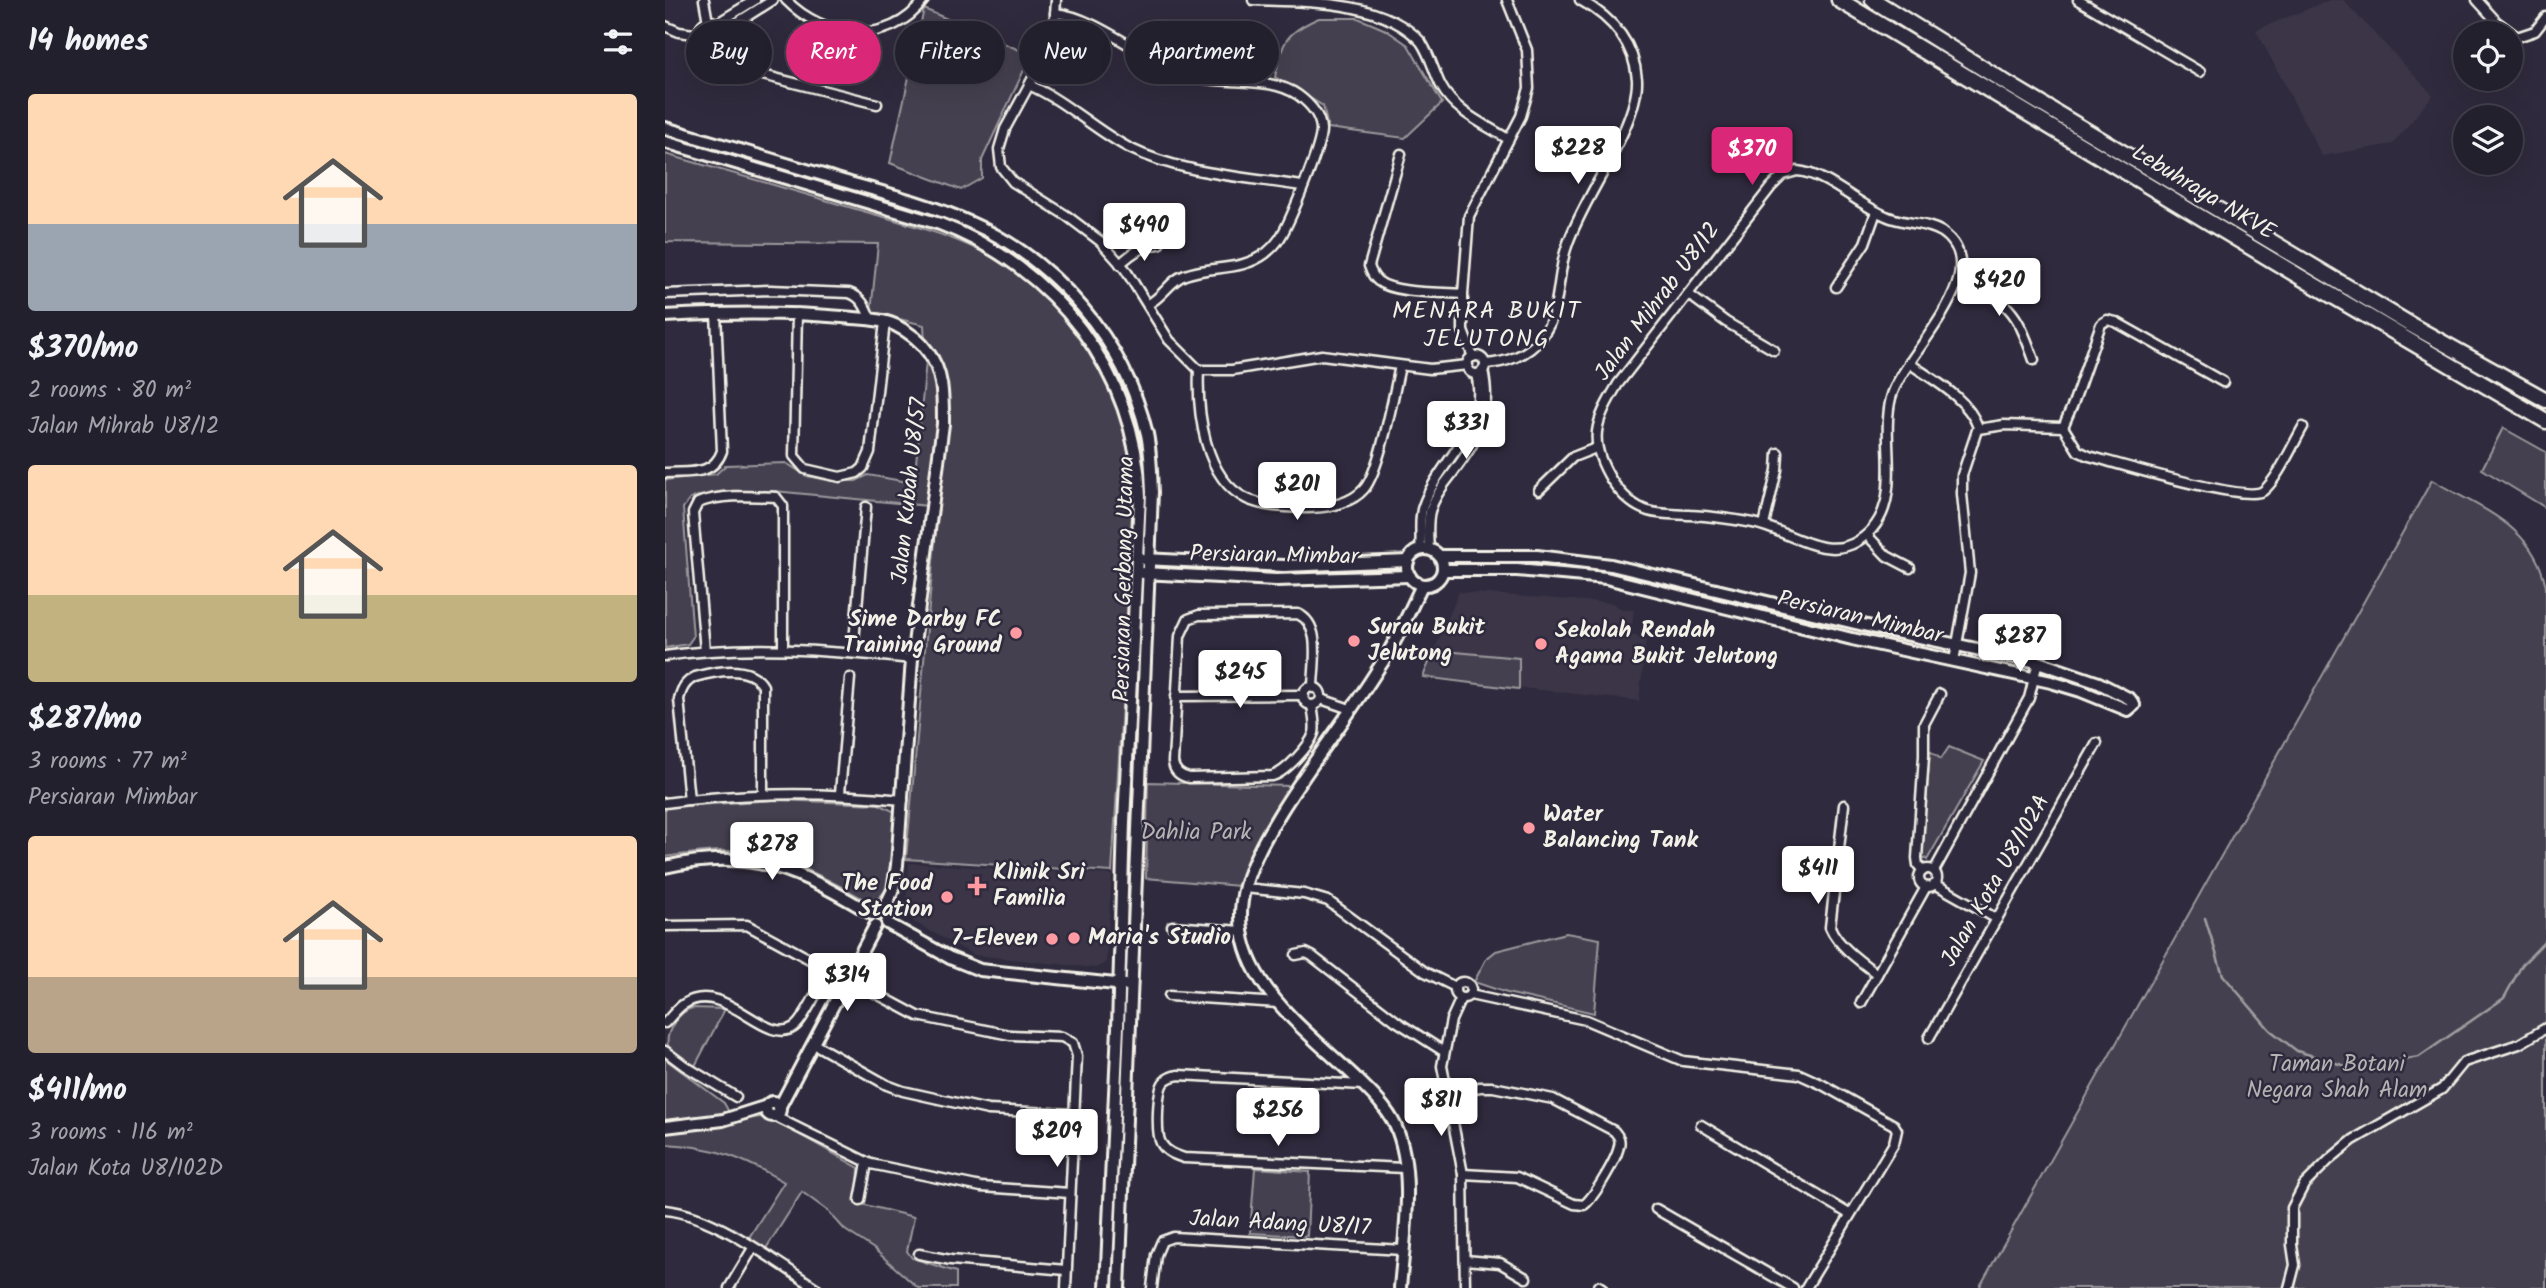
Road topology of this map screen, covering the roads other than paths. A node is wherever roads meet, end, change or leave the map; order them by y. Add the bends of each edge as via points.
1 (703, 0) edge
2 (755, 0) edge
3 (773, 0) edge
4 (786, 0) edge
5 (923, 0) edge
6 (1056, 0) edge
7 (1253, 0) edge
8 (1507, 0) edge
9 (1580, 0) edge
10 (1839, 0) edge
11 (1873, 0) edge
12 (2078, 0) edge
13 (2477, 0) edge
14 (1055, 13) junction
15 (2546, 17) edge
16 (711, 21) edge
17 (716, 21) edge
18 (742, 21) edge
19 (665, 26) edge
20 (686, 33) edge
21 (2200, 72) dead end
22 (772, 77) edge
23 (1029, 85) junction
24 (877, 104) dead end
25 (665, 128) edge
26 (1509, 139) junction
27 (665, 142) edge
28 (1401, 154) dead end
29 (1302, 186) junction
30 (1876, 212) junction
31 (1159, 244) dead end
32 (1120, 264) junction
33 (1959, 279) junction
34 (1836, 287) dead end
35 (1463, 293) junction
36 (665, 294) edge
37 (1688, 294) junction
38 (1148, 304) junction
39 (716, 313) junction
40 (797, 313) junction
41 (665, 316) edge
42 (871, 320) junction
43 (885, 322) junction
44 (1774, 350) dead end
45 (1473, 357) junction
46 (2034, 360) dead end
47 (1909, 363) junction
48 (1468, 365) junction
49 (1400, 366) junction
50 (1481, 369) junction
51 (1199, 370) junction
52 (2223, 382) dead end
53 (2546, 400) edge
54 (2546, 421) edge
55 (2063, 427) junction
56 (2303, 427) dead end
57 (1978, 429) junction
58 (1596, 448) junction
59 (1778, 453) dead end
60 (665, 473) edge
61 (1539, 490) dead end
62 (866, 507) dead end
63 (1764, 525) junction
64 (1867, 535) junction
65 (1425, 549) junction
66 (1440, 556) junction
67 (1144, 559) junction
68 (1408, 561) junction
69 (1910, 568) dead end
70 (1444, 570) junction
71 (1137, 573) junction
72 (1149, 574) junction
73 (1410, 576) junction
74 (1422, 585) junction
75 (1956, 645) junction
76 (783, 649) junction
77 (705, 651) junction
78 (853, 653) junction
79 (665, 656) edge
80 (912, 659) junction
81 (1954, 661) junction
82 (2038, 662) junction
83 (850, 678) dead end
84 (2035, 679) junction
85 (1313, 688) junction
86 (1940, 694) dead end
87 (1304, 695) junction
88 (1176, 696) junction
89 (1321, 699) junction
90 (1312, 705) junction
91 (1350, 709) junction
92 (2097, 743) dead end
93 (840, 793) junction
94 (763, 794) junction
95 (689, 800) junction
96 (903, 800) junction
97 (665, 803) edge
98 (1844, 805) dead end
99 (665, 867) edge
100 (1923, 871) junction
101 (1934, 871) junction
102 (1935, 884) junction
103 (1926, 887) junction
104 (1244, 888) junction
105 (877, 913) junction
106 (1997, 919) junction
107 (887, 923) junction
108 (665, 926) edge
109 (875, 926) junction
110 (1173, 926) dead end
111 (1242, 932) junction
112 (1296, 955) dead end
113 (1877, 974) junction
114 (847, 978) junction
115 (1119, 984) junction
116 (1132, 985) junction
117 (1455, 987) junction
118 (1169, 996) dead end
119 (1465, 996) junction
120 (1279, 1003) junction
121 (1861, 1003) dead end
122 (665, 1023) edge
123 (2546, 1028) edge
124 (1929, 1038) dead end
125 (814, 1044) junction
126 (665, 1051) edge
127 (1443, 1051) junction
128 (1363, 1085) junction
129 (1446, 1093) junction
130 (736, 1097) dead end
131 (774, 1109) junction
132 (1074, 1114) junction
133 (1701, 1125) dead end
134 (665, 1127) edge
135 (867, 1163) junction
136 (1404, 1168) junction
137 (1463, 1174) junction
138 (1070, 1193) junction
139 (860, 1200) dead end
140 (1655, 1209) dead end
141 (665, 1210) edge
142 (1849, 1214) junction
143 (753, 1248) junction
144 (1403, 1250) junction
145 (919, 1254) dead end
146 (1465, 1260) junction
147 (1066, 1270) junction
148 (1526, 1278) dead end
149 (732, 1285) edge
150 (815, 1288) edge
151 (1066, 1288) edge
152 (1106, 1288) edge
153 (1119, 1288) edge
154 (1152, 1288) edge
155 (1400, 1288) edge
156 (1465, 1288) edge
157 (1793, 1288) edge
158 (1806, 1288) edge
159 (2289, 1288) edge

1 - 16 street
2 - 17 street
3 - 18 street
4 - 5 street via 820,25 852,33 887,28 913,13
6 - 14 street
7 - 26 street via 1331,2 1392,17 1420,41 1454,105
8 - 26 street via 1524,38 1530,76 1524,108
9 - 50 street via 1608,19 1625,39 1637,78 1634,103 1566,247 1558,296 1546,331 1525,352
10 - 54 highway, Lebuhraya NKVE
11 - 53 highway, Lebuhraya NKVE via 2400,318
12 - 21 street
13 - 15 street via 2517,37 2535,31
14 - 23 street via 1047,52
14 - 29 street via 1077,17 1186,75 1281,86 1299,96 1321,125
19 - 20 street
22 - 24 street
23 - 29 street via 1150,157
23 - 32 street via 1005,129 999,149 1001,167 1013,182 1081,226
25 - 67 street, Persiaran Gerbang Utama via 940,210 1001,238 1048,272 1096,325 1135,397 1147,435 1151,471
26 - 35 street via 1469,216
27 - 67 street, Persiaran Gerbang Utama via 940,223 989,247 1034,278 1064,307 1111,374 1129,424 1138,469
28 - 35 street via 1370,266 1372,274 1381,284 1395,288
29 - 38 street via 1284,231 1265,254 1237,267 1181,276
30 - 33 street, Jalan Mihrab U8/12 via 1945,235 1959,257
30 - 34 street via 1865,243
30 - 37 street, Jalan Mihrab U8/12 via 1811,174 1790,172 1770,187
31 - 32 street via 1137,250
32 - 38 street
33 - 46 street via 2014,312
33 - 47 street
35 - 45 street via 1464,331
36 - 42 street via 849,293 856,295
37 - 44 street
37 - 58 street, Jalan Mihrab U8/12 via 1613,391 1599,420
38 - 51 street via 1169,340
39 - 40 street, Jalan Kubah U8/57
39 - 41 street, Jalan Kubah U8/57
39 - 60 street via 722,451 708,470
40 - 42 street, Jalan Kubah U8/57
40 - 43 street via 794,456 805,469 840,477 863,468 870,452
42 - 43 street, Jalan Kubah U8/57
43 - 80 street, Jalan Kubah U8/57 via 912,335 928,352 943,389 943,424
45 - 48 street
45 - 50 street via 1481,358
47 - 57 street via 1953,394
47 - 64 street via 1890,403 1887,502 1879,522
48 - 49 street
48 - 50 street via 1469,370
49 - 51 street via 1322,355 1232,370
49 - 51 street via 1370,482 1355,497 1310,508 1248,500 1224,479 1203,433
50 - 65 street via 1475,415 1423,506
52 - 55 street via 2106,320
55 - 56 street via 2078,451 2089,456 2221,491 2250,494 2271,483
55 - 57 street
57 - 75 street via 1962,475 1970,573
58 - 61 street via 1573,457
58 - 63 street via 1620,492 1643,509
59 - 63 street
62 - 78 street
63 - 64 street via 1791,538 1831,547 1848,546
64 - 69 street via 1887,556
65 - 66 street
65 - 68 street
66 - 70 street
66 - 75 street, Persiaran Mimbar via 1538,556 1611,565
67 - 68 street, Persiaran Mimbar via 1284,566
67 - 71 street, Persiaran Gerbang Utama
67 - 72 street, Persiaran Gerbang Utama
68 - 73 street
70 - 74 street via 1438,580
70 - 81 street, Persiaran Mimbar via 1517,570 1606,578
71 - 72 street, Persiaran Mimbar
71 - 115 street, Persiaran Gerbang Utama
72 - 73 street, Persiaran Mimbar via 1276,580
72 - 116 street, Persiaran Gerbang Utama
73 - 74 street
74 - 91 street via 1395,643
75 - 81 street
75 - 82 street, Persiaran Mimbar
76 - 77 street
76 - 77 street via 783,506 776,497 764,496 709,499 698,503 693,513
76 - 78 street
77 - 79 street
78 - 80 street
80 - 96 street, Jalan Kubah U8/57
81 - 84 street, Persiaran Mimbar
82 - 84 street
82 - 84 street, Persiaran Mimbar via 2099,683 2133,701 2134,707 2128,710
83 - 93 street
84 - 101 street via 2029,698
85 - 87 street
85 - 88 street via 1313,631 1303,617 1199,615 1188,619 1182,629
85 - 89 street
86 - 100 street via 1924,724 1917,858
87 - 88 street
87 - 90 street
88 - 90 street via 1173,765 1177,773 1189,778 1283,772 1313,736
89 - 90 street
89 - 91 street
91 - 104 street via 1273,824
92 - 106 street, Jalan Kota U8/102A
93 - 94 street
93 - 96 street
94 - 95 street
94 - 95 street via 763,686 754,675 739,671 695,677 681,691
95 - 97 street
96 - 105 street, Jalan Kubah U8/57 via 895,880
98 - 113 street via 1830,927
99 - 105 street via 720,860 767,864 821,884
100 - 101 street
100 - 103 street via 1920,881
101 - 102 street
102 - 103 street
102 - 106 street
103 - 113 street
104 - 111 street
104 - 117 street via 1328,901 1425,972
105 - 107 street via 888,917
105 - 109 street via 871,920
106 - 124 street, Jalan Kota U8/102A
107 - 109 street
107 - 115 street via 980,970
108 - 122 street via 747,925 815,962 823,976 798,1025 787,1030 776,1030 711,999 687,1002
109 - 114 street
110 - 111 street
111 - 120 street via 1252,968
112 - 127 street via 1312,956
113 - 121 street
114 - 125 street
114 - 132 street via 918,1016 1010,1035 1069,1040 1077,1056
115 - 116 street
115 - 152 street, Persiaran Gerbang Utama
116 - 153 street, Persiaran Gerbang Utama
117 - 119 street via 1456,994
117 - 119 street via 1459,982 1468,983 1471,989
118 - 120 street
119 - 127 street via 1451,1020
119 - 142 street via 1586,1020 1683,1061 1799,1074 1881,1116 1894,1125 1897,1136
120 - 128 street
123 - 159 street via 2519,1044 2464,1062 2442,1089 2353,1140 2312,1176 2292,1208 2295,1265
125 - 131 street
125 - 132 street via 903,1091 988,1110
126 - 130 street
127 - 129 street
128 - 136 street via 1395,1125
128 - 136 street via 1179,1075 1162,1085 1160,1142 1184,1158
129 - 137 street
129 - 137 street via 1493,1087 1553,1099 1614,1130 1620,1140 1618,1151 1584,1205 1517,1177
131 - 134 street
131 - 135 street via 795,1126
132 - 138 street
133 - 142 street
135 - 138 street via 981,1187
135 - 139 street
136 - 144 street
137 - 146 street
138 - 147 street
140 - 157 street
141 - 143 street via 709,1223
142 - 158 street
143 - 149 street
143 - 150 street
144 - 154 street, Jalan Adang U8/17 via 1173,1237 1157,1248
144 - 155 street
145 - 147 street
146 - 148 street via 1500,1263
146 - 156 street
147 - 151 street

